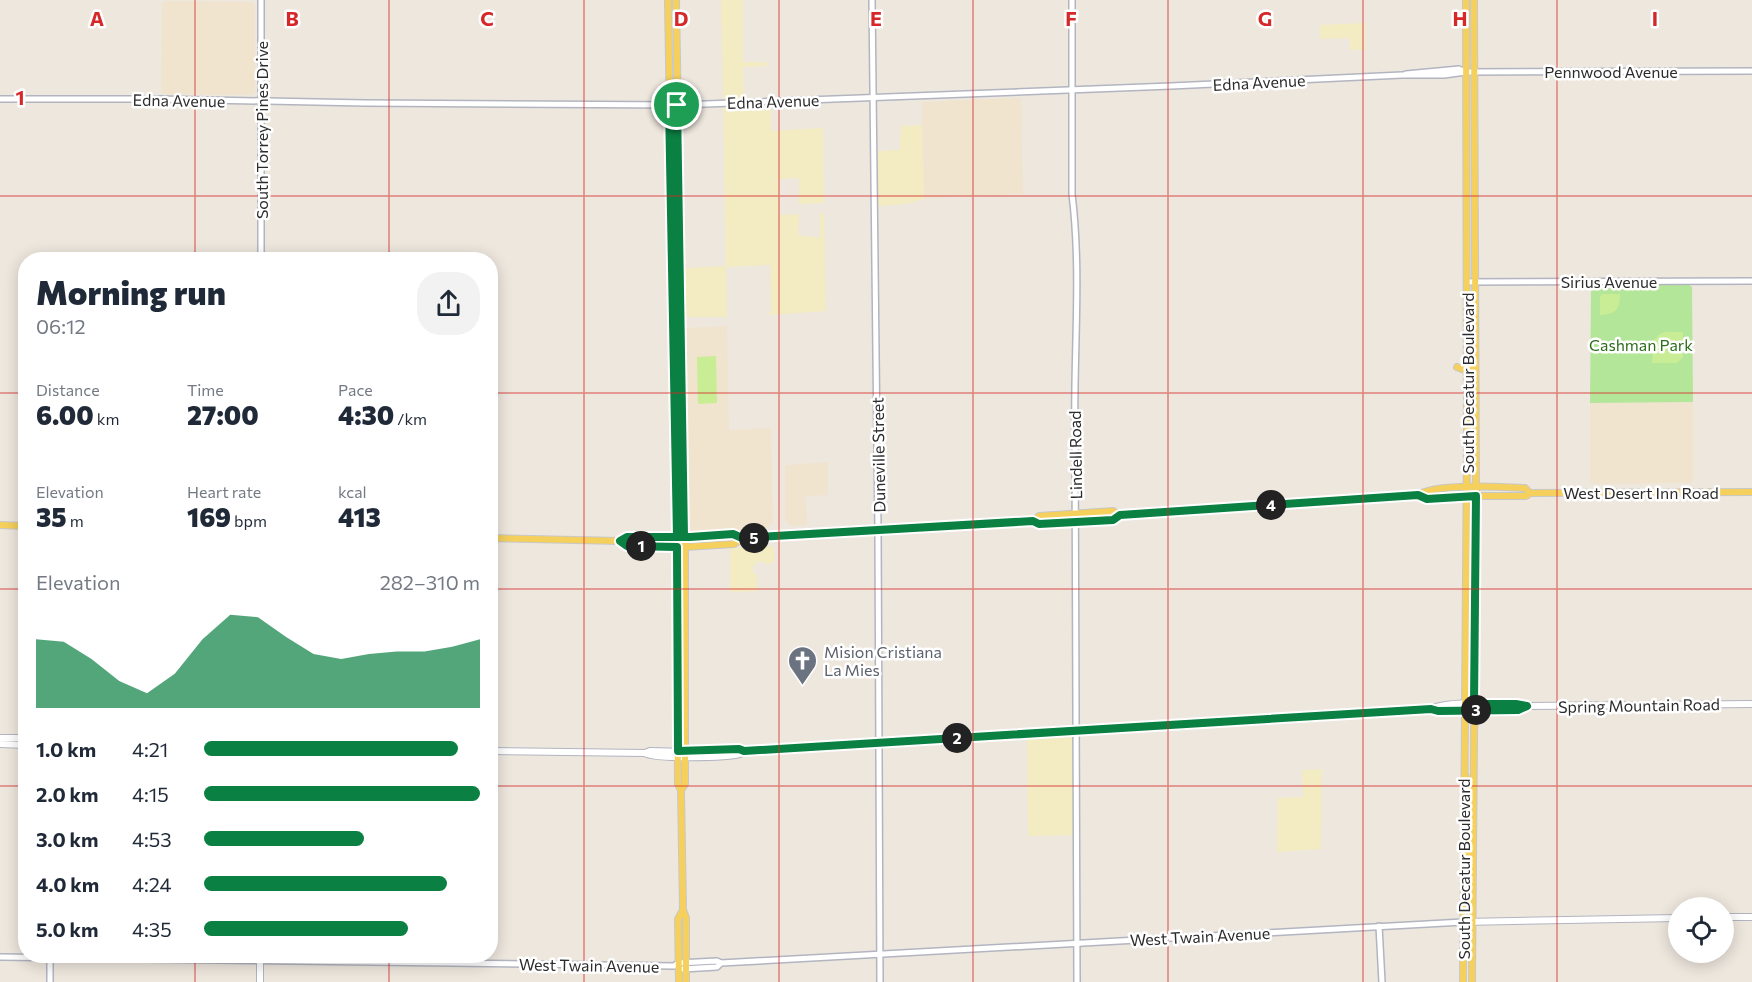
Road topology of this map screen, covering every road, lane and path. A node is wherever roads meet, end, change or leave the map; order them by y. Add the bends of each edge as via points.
1 (261, 0) edge
2 (668, 0) edge
3 (676, 0) edge
4 (872, 0) edge
5 (1072, 0) edge
6 (1466, 0) edge
7 (1473, 2) edge
8 (1752, 70) edge
9 (1470, 72) junction
10 (1072, 89) junction
11 (873, 98) junction
12 (0, 99) edge
13 (261, 101) junction
14 (673, 105) junction
15 (1466, 158) junction
16 (1474, 183) junction
17 (261, 252) edge
18 (1752, 281) edge
19 (1467, 282) junction
20 (1475, 282) junction
21 (1467, 362) junction
22 (1457, 367) dead end
23 (1467, 371) junction
24 (1476, 385) junction
25 (1467, 396) junction
26 (1476, 428) junction
27 (1476, 487) junction
28 (1467, 488) junction
29 (1752, 492) edge
30 (1530, 493) junction
31 (1418, 495) junction
32 (1467, 496) junction
33 (1476, 496) junction
34 (1076, 513) junction
35 (1120, 515) junction
36 (1033, 521) junction
37 (1076, 522) junction
38 (0, 525) edge
39 (18, 526) edge
40 (878, 530) junction
41 (681, 537) junction
42 (498, 538) edge
43 (742, 538) junction
44 (620, 541) junction
45 (677, 547) junction
46 (685, 547) junction
47 (685, 644) junction
48 (678, 647) junction
49 (1752, 704) edge
50 (1464, 707) junction
51 (1474, 707) junction
52 (1077, 730) junction
53 (0, 738) edge
54 (18, 738) edge
55 (879, 743) junction
56 (0, 744) edge
57 (18, 745) edge
58 (498, 751) edge
59 (678, 754) junction
60 (686, 754) junction
61 (1464, 772) junction
62 (681, 790) junction
63 (1473, 805) junction
64 (1463, 814) junction
65 (1473, 831) junction
66 (1463, 842) junction
67 (1472, 875) junction
68 (682, 910) junction
69 (1734, 917) edge
70 (1752, 917) edge
71 (1668, 918) edge
72 (1463, 922) junction
73 (1472, 922) junction
74 (1379, 926) junction
75 (1077, 943) junction
76 (879, 955) junction
77 (0, 957) edge
78 (18, 957) edge
79 (50, 963) edge
80 (260, 963) edge
81 (498, 963) edge
82 (677, 966) junction
83 (686, 966) junction
84 (50, 982) edge
85 (260, 982) edge
86 (679, 982) edge
87 (686, 982) edge
88 (880, 982) edge
89 (1077, 982) edge
90 (1382, 982) edge
91 (1463, 982) edge
92 (1472, 982) edge

1 - 13 street, South Torrey Pines Drive
2 - 14 main road
3 - 14 main road
4 - 11 street, Duneville Street
5 - 10 street, Lindell Road
6 - 9 main road, South Decatur Boulevard
7 - 9 main road, South Decatur Boulevard
8 - 9 street, Pennwood Avenue
9 - 10 street, Edna Avenue via 1460,69 1402,75
9 - 15 main road, South Decatur Boulevard
9 - 16 main road, South Decatur Boulevard
10 - 11 street, Edna Avenue
10 - 34 street, Lindell Road
11 - 14 street, Edna Avenue
11 - 40 street, Duneville Street
12 - 13 street, Edna Avenue
13 - 14 street, Edna Avenue
13 - 17 street, South Torrey Pines Drive
14 - 41 main road
15 - 16 main road via 1471,162
15 - 19 main road, South Decatur Boulevard
16 - 20 main road, South Decatur Boulevard
18 - 20 street, Sirius Avenue
19 - 20 street, Sirius Avenue
19 - 21 main road, South Decatur Boulevard
20 - 24 main road, South Decatur Boulevard
21 - 23 main road, South Decatur Boulevard
21 - 24 main road
22 - 23 main road
23 - 25 main road, South Decatur Boulevard
24 - 26 main road, South Decatur Boulevard
25 - 26 main road via 1472,427
25 - 28 main road, South Decatur Boulevard
26 - 27 main road, South Decatur Boulevard
27 - 28 main road, West Desert Inn Road
27 - 30 main road, West Desert Inn Road via 1525,488
27 - 33 main road, South Decatur Boulevard
28 - 31 main road, West Desert Inn Road
28 - 32 main road, South Decatur Boulevard
29 - 30 main road, West Desert Inn Road
30 - 33 main road, West Desert Inn Road
31 - 32 main road, West Desert Inn Road via 1427,499
31 - 35 main road, West Desert Inn Road
32 - 33 main road, West Desert Inn Road
32 - 50 main road, South Decatur Boulevard
33 - 51 main road, South Decatur Boulevard
34 - 35 main road, West Desert Inn Road via 1113,511
34 - 36 main road, West Desert Inn Road via 1039,516
34 - 37 street, Lindell Road
35 - 37 main road, West Desert Inn Road via 1113,520
36 - 37 main road, West Desert Inn Road
36 - 40 main road, West Desert Inn Road
37 - 52 street, Lindell Road
38 - 39 main road
40 - 43 main road, West Desert Inn Road
40 - 55 street, Duneville Street
41 - 43 main road, West Desert Inn Road via 733,534
41 - 44 main road, West Desert Inn Road via 627,537
41 - 45 main road
41 - 46 main road
42 - 44 main road, West Desert Inn Road
43 - 46 main road, West Desert Inn Road via 734,544
44 - 45 main road, West Desert Inn Road via 627,546
45 - 46 main road, West Desert Inn Road
45 - 48 main road
46 - 47 main road
47 - 48 main road
47 - 60 main road
48 - 59 main road
49 - 51 main road, Spring Mountain Road via 1527,706 1518,710
50 - 51 main road, Spring Mountain Road
50 - 52 main road, Spring Mountain Road
50 - 61 main road, South Decatur Boulevard
51 - 63 main road, South Decatur Boulevard
52 - 55 main road, Spring Mountain Road
52 - 75 street, Lindell Road
53 - 54 main road
55 - 60 main road, Spring Mountain Road
55 - 76 street, Duneville Street
56 - 57 main road
58 - 59 main road, Spring Mountain Road via 645,753 649,757
59 - 60 main road, Spring Mountain Road
59 - 62 main road
60 - 62 main road via 685,784
61 - 63 main road via 1468,804
61 - 64 main road, South Decatur Boulevard
62 - 68 main road
63 - 65 main road, South Decatur Boulevard
64 - 65 main road via 1468,829
64 - 66 main road, South Decatur Boulevard
65 - 67 main road, South Decatur Boulevard
66 - 67 main road via 1468,846 1467,861
66 - 72 main road, South Decatur Boulevard
67 - 73 main road, South Decatur Boulevard
68 - 82 main road via 678,919
68 - 83 main road via 686,918
69 - 70 main road
71 - 73 main road, West Twain Avenue
72 - 73 main road, West Twain Avenue
72 - 74 street, West Twain Avenue
72 - 91 main road, South Decatur Boulevard
73 - 92 main road, South Decatur Boulevard
74 - 75 street, West Twain Avenue
74 - 90 street
75 - 76 street, West Twain Avenue
75 - 89 street, Lindell Road
76 - 83 street, West Twain Avenue
76 - 88 street, Duneville Street
77 - 78 street, West Twain Avenue
79 - 84 street
80 - 85 main road
81 - 82 street, West Twain Avenue
82 - 83 street, West Twain Avenue
82 - 86 main road
83 - 87 main road

